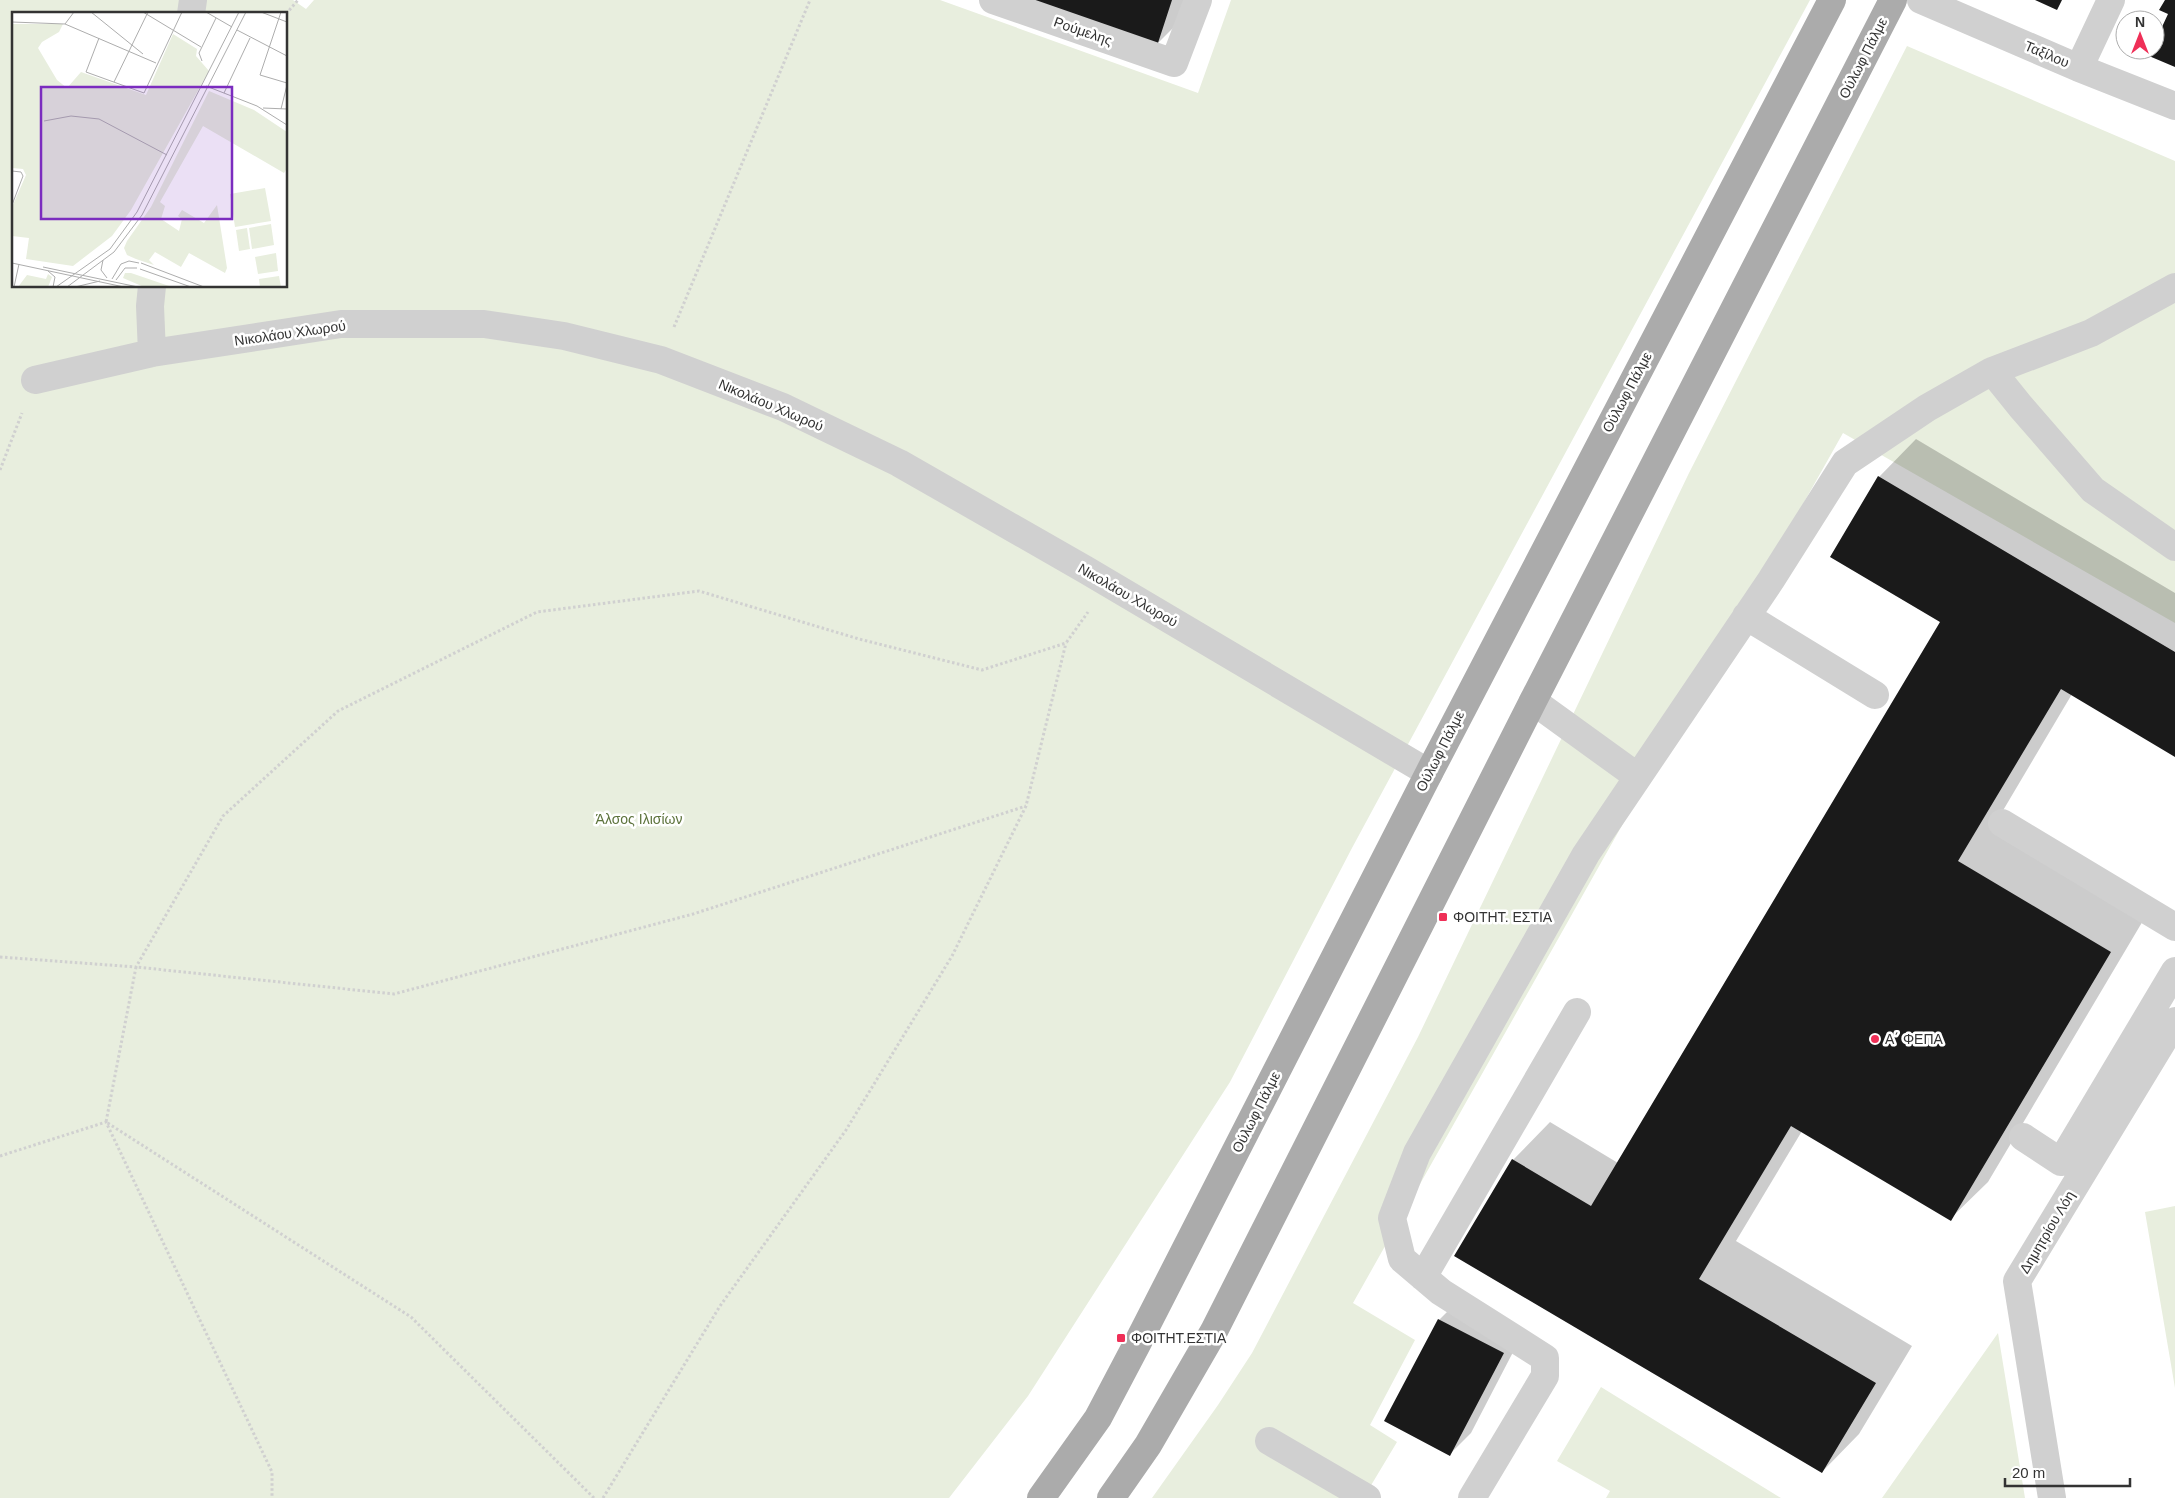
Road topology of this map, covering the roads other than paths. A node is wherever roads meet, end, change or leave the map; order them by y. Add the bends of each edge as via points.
1 (993, 0) edge
2 (1198, 0) edge
3 (1832, 0) edge
4 (1893, 0) edge
5 (1921, 0) edge
6 (2111, 0) edge
7 (2079, 68) junction
8 (2175, 106) edge
9 (152, 288) edge
10 (2175, 288) edge
11 (152, 354) junction
12 (1992, 371) junction
13 (35, 380) road end
14 (2175, 547) edge
15 (1746, 616) junction
16 (1875, 695) dead end
17 (1533, 701) junction
18 (1429, 773) junction
19 (1638, 777) junction
20 (2002, 823) dead end
21 (2175, 927) edge
22 (2175, 971) edge
23 (1577, 1012) dead end
24 (2175, 1021) edge
25 (2024, 1137) dead end
26 (1422, 1277) junction
27 (1269, 1441) dead end
28 (1041, 1498) edge
29 (1111, 1498) edge
30 (1367, 1498) edge
31 (1472, 1498) edge
32 (2052, 1498) edge

1 - 2 street, Ρούμελης via 1174,63
3 - 18 main road, Ούλωφ Πάλμε
4 - 17 main road, Ούλωφ Πάλμε
5 - 7 street, Ταξίλου
6 - 7 street
7 - 8 street, Ταξίλου
9 - 11 street
10 - 12 street via 2091,333
11 - 13 street, Νικολάου Χλωρού
11 - 18 street, Νικολάου Χλωρού via 341,324 484,324 564,336 661,360 783,407 899,463
12 - 14 street via 2093,490
12 - 15 street via 1927,408 1846,464
15 - 16 street
15 - 19 street
17 - 19 street
17 - 29 main road, Ούλωφ Πάλμε via 1214,1331 1148,1445
18 - 28 main road, Ούλωφ Πάλμε via 1098,1418
19 - 26 street via 1586,854 1416,1153 1392,1218 1402,1259
20 - 21 street
22 - 25 street via 2061,1162
23 - 26 street
24 - 32 street, Δημητρίου Λόη via 2018,1281
26 - 31 street via 1545,1358 1545,1376
27 - 30 street

